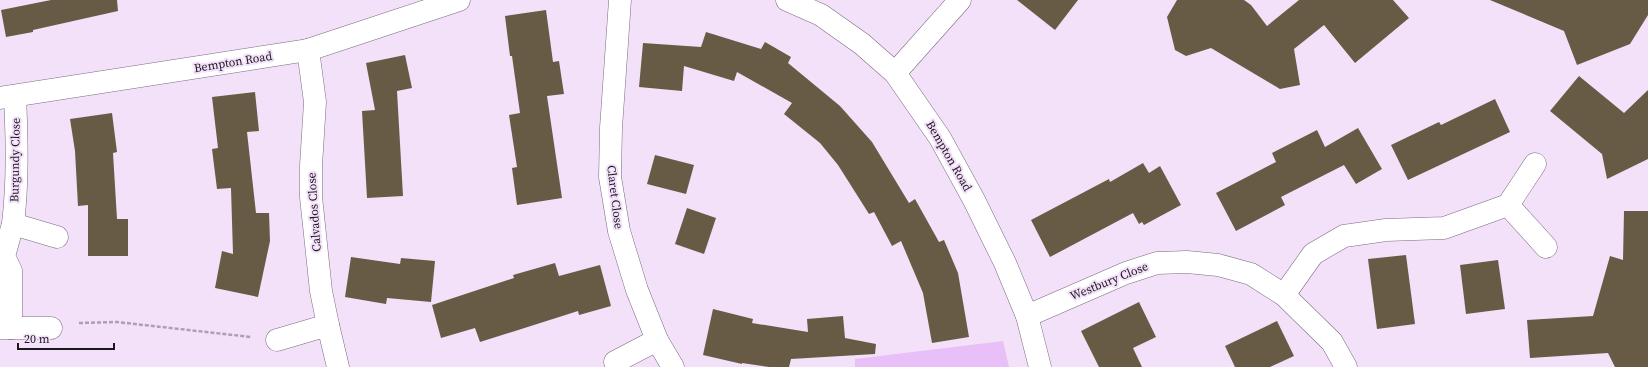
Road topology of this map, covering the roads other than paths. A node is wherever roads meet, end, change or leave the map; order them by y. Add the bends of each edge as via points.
1 (459, 0) edge
2 (620, 0) edge
3 (787, 0) edge
4 (960, 0) edge
5 (308, 50) junction
6 (895, 73) junction
7 (7, 97) edge
8 (1535, 164) dead end
9 (1508, 205) junction
10 (12, 224) junction
11 (57, 237) dead end
12 (1546, 247) dead end
13 (1284, 295) junction
14 (1027, 316) junction
15 (328, 325) junction
16 (6, 328) edge
17 (51, 328) road end
18 (277, 340) road end
19 (657, 340) junction
20 (615, 362) dead end
21 (338, 367) edge
22 (673, 367) edge
23 (1040, 367) edge
24 (1346, 367) edge

1 - 5 street, Bempton Road
2 - 19 street, Claret Close via 610,177 619,231 637,290
3 - 6 street, Bempton Road via 821,15 862,44
4 - 6 street
5 - 7 street, Bempton Road
5 - 15 street, Calvados Close via 315,102 311,197 321,290
6 - 14 street, Bempton Road via 940,138 974,200 1005,263
7 - 10 street, Burgundy Close via 18,159
8 - 9 street
9 - 12 street
9 - 13 street via 1444,228 1386,230 1344,236 1313,254
10 - 11 street
10 - 16 street, Burgundy Close via 4,256 11,271
13 - 14 street, Westbury Close via 1251,274 1218,265 1157,263 1126,273
13 - 24 street, Westbury Close via 1332,342
14 - 23 street, Bempton Road
15 - 18 street
15 - 21 street, Calvados Close
16 - 17 street
19 - 20 street
19 - 22 street, Claret Close

